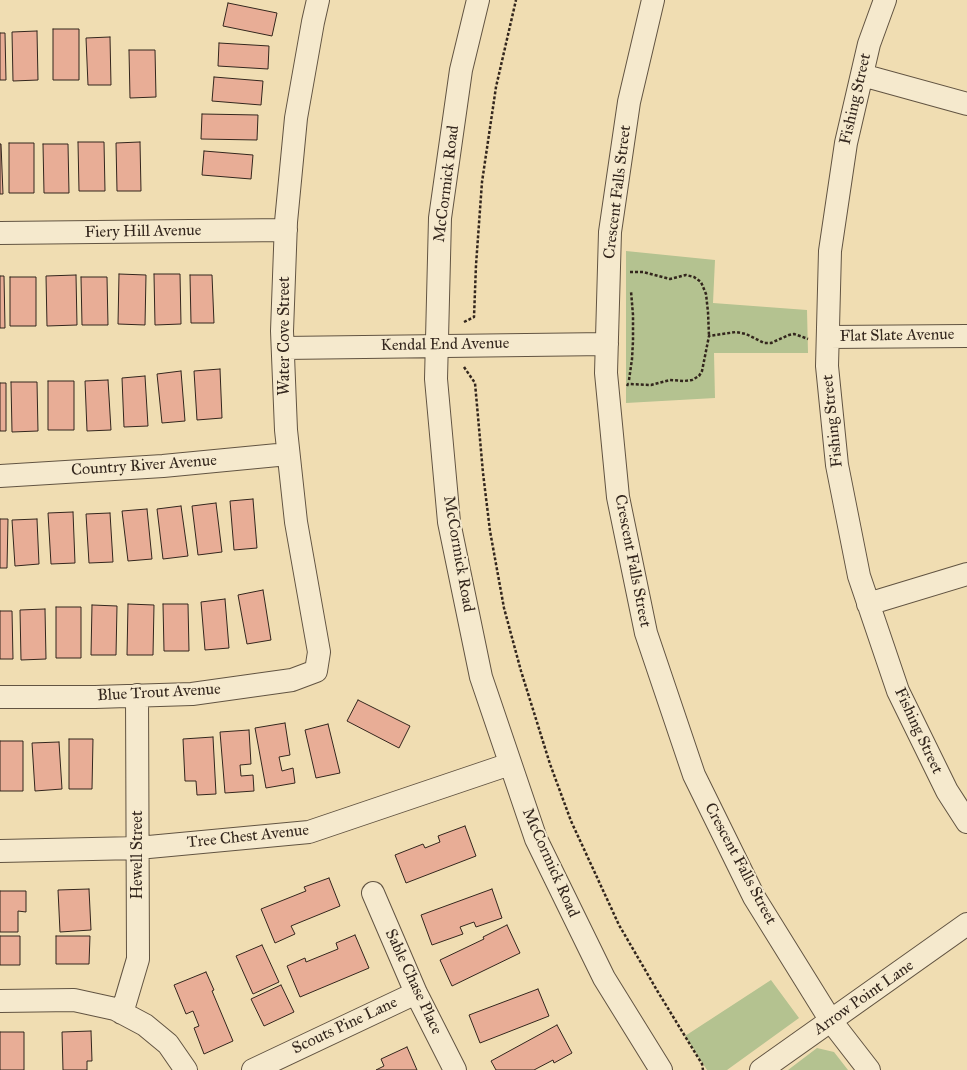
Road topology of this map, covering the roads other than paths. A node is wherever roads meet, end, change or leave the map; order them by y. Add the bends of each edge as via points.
1 (318, 0) edge
2 (478, 0) edge
3 (653, 0) edge
4 (885, 0) edge
5 (862, 75) junction
6 (967, 104) edge
7 (286, 230) junction
8 (0, 233) edge
9 (967, 336) edge
10 (818, 338) junction
11 (607, 344) junction
12 (436, 345) junction
13 (283, 348) junction
14 (288, 454) junction
15 (0, 476) edge
16 (967, 574) edge
17 (868, 604) junction
18 (316, 671) joint
19 (137, 695) junction
20 (0, 697) edge
21 (510, 764) junction
22 (967, 822) edge
23 (138, 848) junction
24 (0, 850) edge
25 (373, 893) dead end
26 (967, 924) edge
27 (416, 993) junction
28 (0, 1001) edge
29 (122, 1013) junction
30 (831, 1021) junction
31 (186, 1070) edge
32 (253, 1070) edge
33 (456, 1070) edge
34 (660, 1070) edge
35 (760, 1070) edge
36 (869, 1070) edge

1 - 7 street, Water Cove Street via 296,118
2 - 12 street, McCormick Road via 461,70 440,218
3 - 11 street, Crescent Falls Street via 629,102 610,232
4 - 5 street, Fishing Street via 869,44
5 - 6 street
5 - 10 street, Fishing Street via 846,143
7 - 8 street, Fiery Hill Avenue
7 - 13 street, Water Cove Street
9 - 10 street, Flat Slate Avenue
10 - 17 street, Fishing Street via 827,366 837,465 859,576
11 - 12 street, Kendal End Avenue
11 - 30 street, Crescent Falls Street via 606,373 618,497 646,633 694,774 754,897
12 - 13 street, Kendal End Avenue
12 - 21 street, McCormick Road via 436,379 449,522 480,677
13 - 14 street, Water Cove Street
14 - 15 street, Country River Avenue via 163,466
14 - 18 street, Water Cove Street via 296,522 319,652
16 - 17 street
17 - 22 street, Fishing Street via 898,691 947,791
18 - 19 street, Blue Trout Avenue via 292,680 192,694
19 - 20 street, Blue Trout Avenue
19 - 23 street, Hewell Street
21 - 23 street, Tree Chest Avenue via 309,832
21 - 34 street, McCormick Road via 536,839 604,978
23 - 24 street, Tree Chest Avenue
23 - 29 street, Hewell Street via 138,959
25 - 27 street, Sable Chase Place
26 - 30 street, Arrow Point Lane
27 - 32 street, Scouts Pine Lane
27 - 33 street, Sable Chase Place
28 - 29 street via 74,1000 115,1009
29 - 31 street via 145,1024 168,1044
30 - 35 street, Arrow Point Lane
30 - 36 street, Crescent Falls Street

